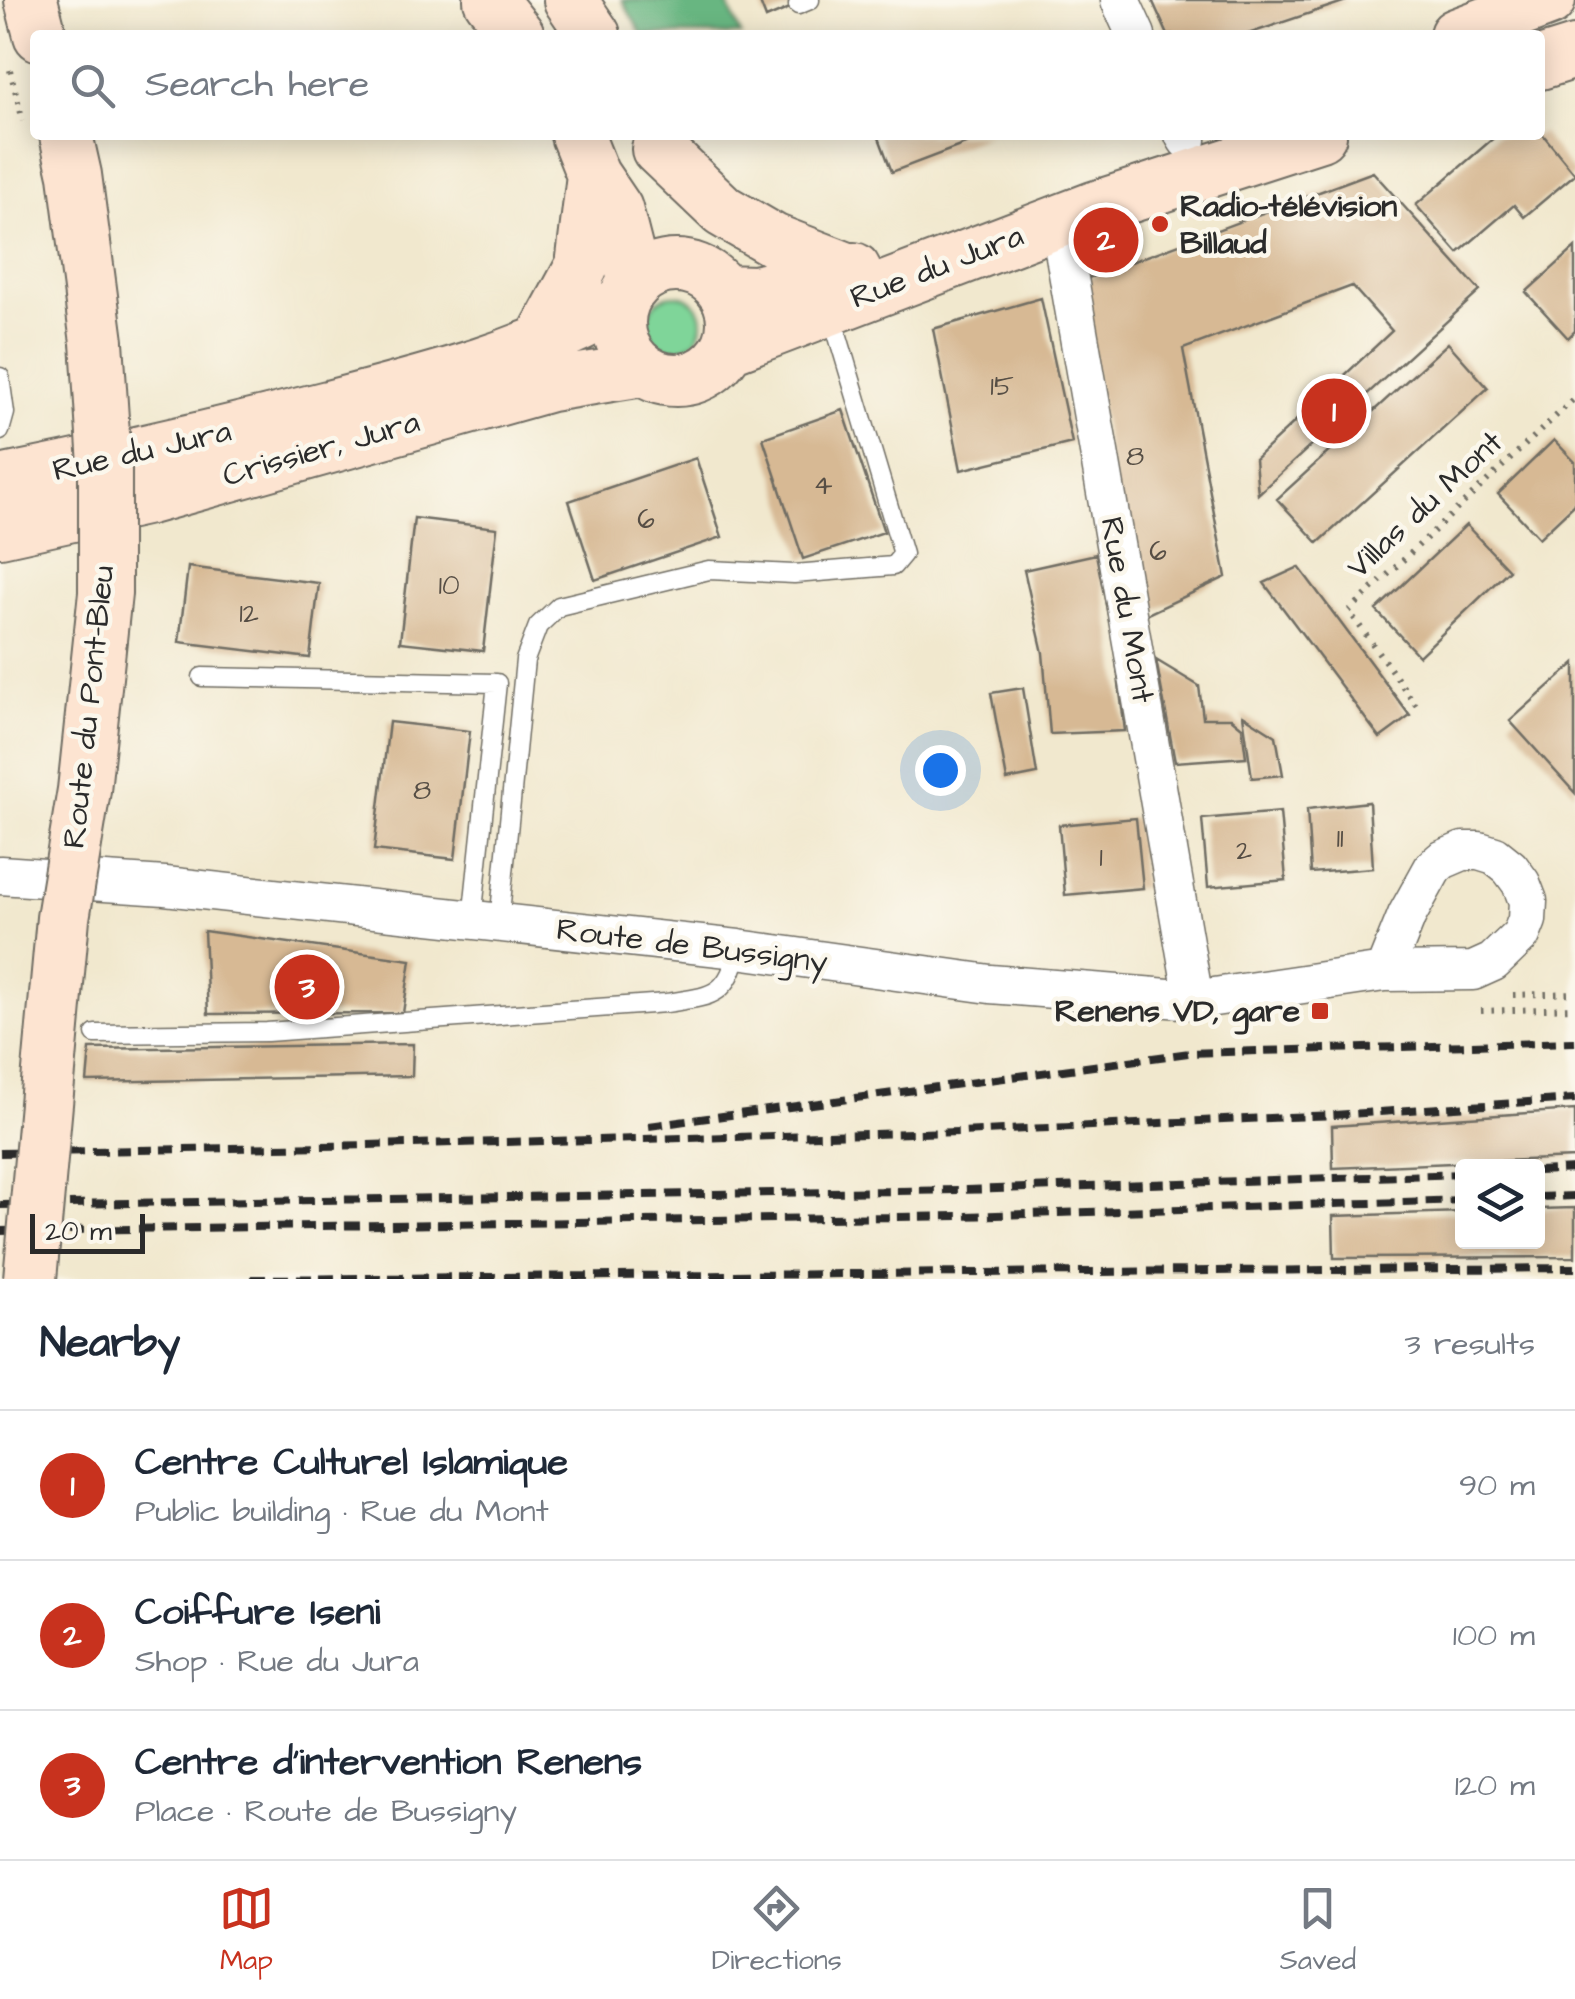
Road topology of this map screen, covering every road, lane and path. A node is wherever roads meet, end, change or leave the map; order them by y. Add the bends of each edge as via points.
1 (30, 0) edge
2 (59, 0) edge
3 (490, 0) edge
4 (570, 0) edge
5 (1120, 0) edge
6 (1549, 0) edge
7 (39, 30) edge
8 (57, 30) edge
9 (514, 30) edge
10 (591, 30) edge
11 (1134, 30) edge
12 (1469, 30) edge
13 (1575, 52) edge
14 (1545, 61) edge
15 (67, 140) edge
16 (1183, 140) edge
17 (1305, 140) edge
18 (654, 142) edge
19 (585, 155) edge
20 (1058, 221) junction
21 (715, 284) junction
22 (840, 288) junction
23 (629, 292) junction
24 (539, 345) junction
25 (727, 348) junction
26 (642, 370) junction
27 (0, 377) edge
28 (1575, 398) edge
29 (0, 432) edge
30 (0, 482) edge
31 (0, 531) edge
32 (202, 676) dead end
33 (1416, 705) dead end
34 (0, 874) edge
35 (485, 922) junction
36 (738, 950) junction
37 (1384, 972) dead end
38 (1194, 1000) junction
39 (95, 1034) dead end
40 (30, 1279) edge

1 - 7 main road
2 - 8 main road
3 - 9 main road
4 - 10 main road
5 - 11 street
6 - 12 main road
13 - 14 main road
15 - 40 main road, Route du Pont-Bleu, bridge via 97,342 105,593 84,790 62,918
16 - 22 main road, Rue du Jura
17 - 20 main road, Rue du Jura
18 - 21 main road via 666,183
18 - 22 main road via 723,211
19 - 23 main road via 616,210
19 - 24 main road via 582,266
20 - 22 main road, Rue du Jura
20 - 38 street, Rue du Mont
21 - 22 main road, Rue du Jura via 755,292
21 - 23 main road via 694,269 662,268
21 - 25 main road via 732,319
22 - 25 main road, Rue du Jura
22 - 35 lane via 903,554 893,566 794,574 710,570 559,606 538,626 524,660
23 - 24 main road, Rue du Jura
23 - 26 main road via 618,320 620,339
24 - 30 main road, Rue du Jura via 463,373 184,444
25 - 26 main road via 697,376 659,378
26 - 31 main road, Crissier, Jura via 550,385 150,498
27 - 29 lane
28 - 33 path, Villas du Mont via 1350,611
32 - 35 lane via 497,683
34 - 35 street, Route de Bussigny
35 - 36 street, Route de Bussigny
36 - 38 street, Route de Bussigny via 990,984
36 - 39 lane via 733,975 720,990 666,1003 267,1032
37 - 38 street, Route de Bussigny

